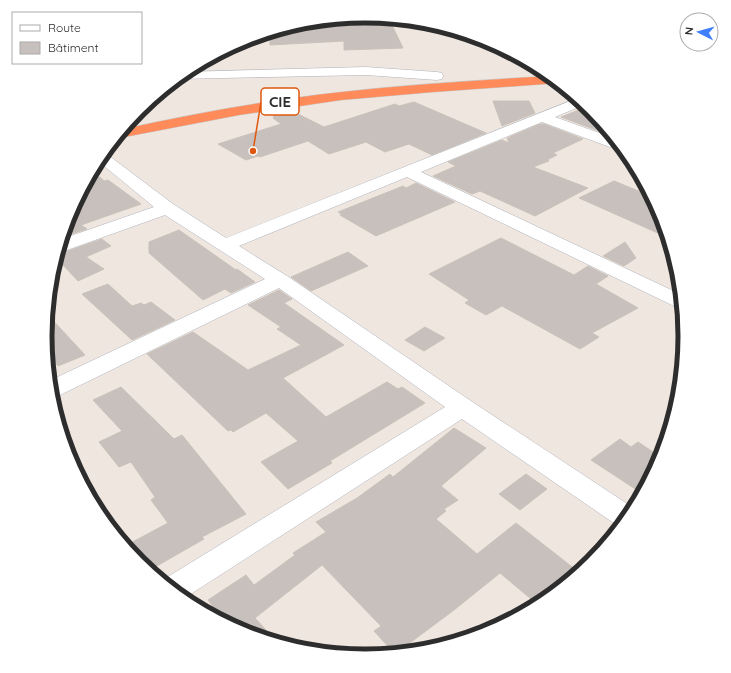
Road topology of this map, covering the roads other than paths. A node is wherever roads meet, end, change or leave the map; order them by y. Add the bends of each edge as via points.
1 (530, 70) edge
2 (192, 76) edge
3 (437, 76) junction
4 (546, 81) edge
5 (576, 104) edge
6 (143, 116) edge
7 (542, 117) junction
8 (128, 132) edge
9 (611, 143) edge
10 (106, 160) edge
11 (407, 171) junction
12 (167, 208) junction
13 (67, 244) edge
14 (227, 244) junction
15 (280, 280) junction
16 (676, 301) edge
17 (56, 387) edge
18 (462, 407) junction
19 (623, 515) edge
20 (177, 587) edge

1 - 3 highway
2 - 3 street via 366,71
3 - 6 highway via 306,90
4 - 8 highway via 447,86 311,100
5 - 7 street
7 - 9 street
7 - 11 street
10 - 12 street
11 - 14 street
11 - 16 street
12 - 13 street
12 - 14 street
14 - 15 street
15 - 17 street
15 - 18 street
18 - 19 street
18 - 20 street

